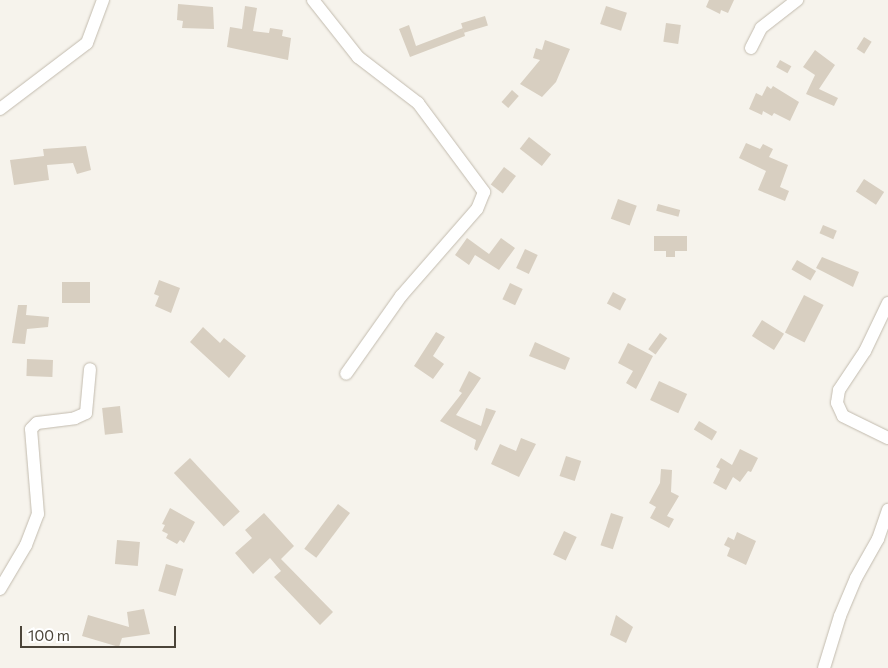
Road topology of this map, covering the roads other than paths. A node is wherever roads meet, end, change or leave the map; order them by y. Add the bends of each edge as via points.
1 (103, 0) edge
2 (313, 0) edge
3 (797, 0) edge
4 (751, 48) dead end
5 (0, 109) edge
6 (888, 303) edge
7 (90, 368) dead end
8 (346, 374) dead end
9 (888, 438) edge
10 (888, 510) edge
11 (0, 590) edge
12 (824, 668) edge

1 - 5 street via 87,43
2 - 8 street via 358,57 418,102 484,192 477,208 401,296
3 - 4 street via 766,23
6 - 9 street via 865,351 839,390 837,403 843,416
7 - 11 street via 86,413 75,418 37,423 32,429 38,514 26,545
10 - 12 street via 878,539 840,616

